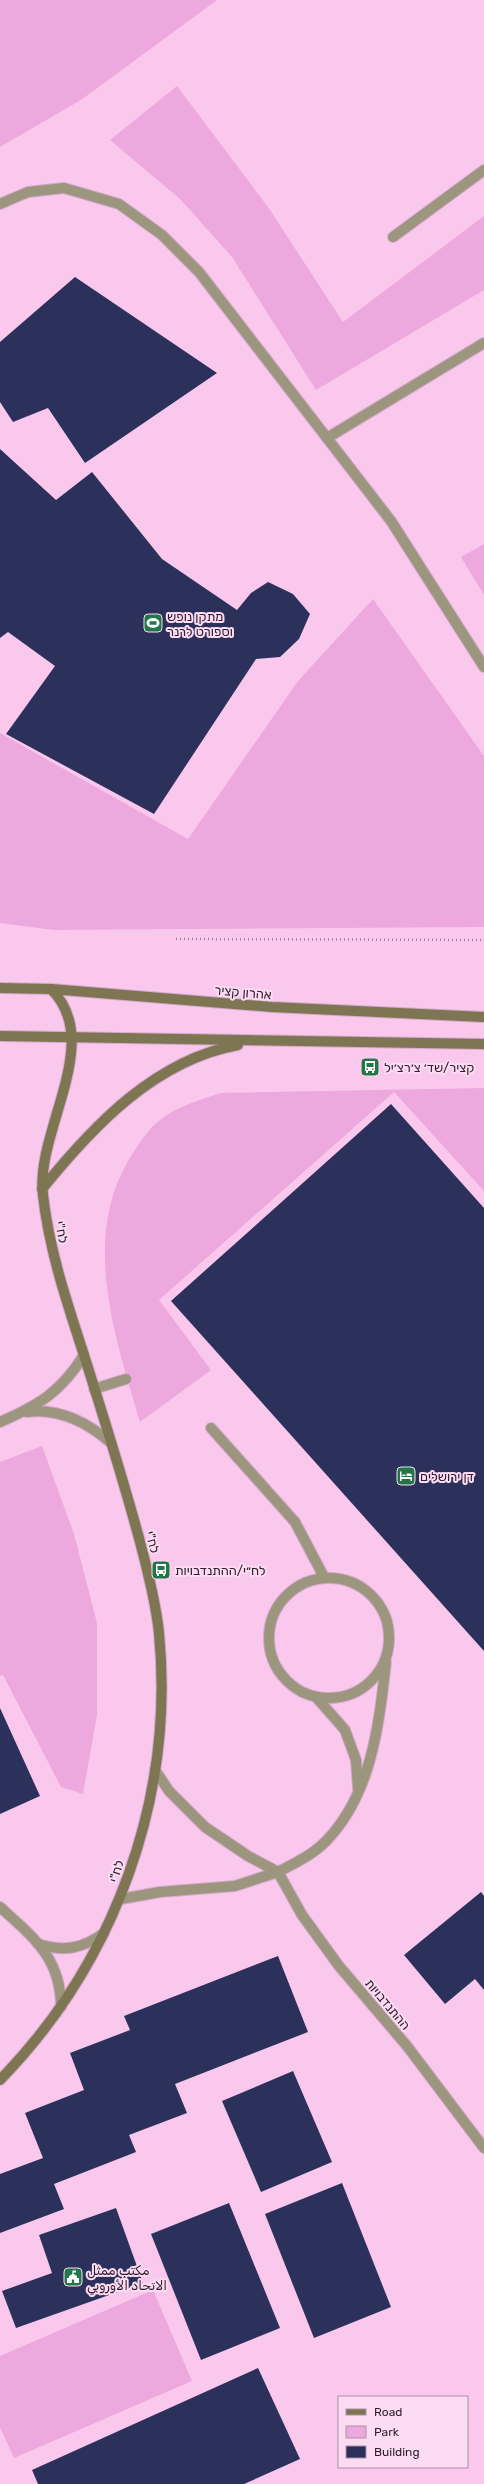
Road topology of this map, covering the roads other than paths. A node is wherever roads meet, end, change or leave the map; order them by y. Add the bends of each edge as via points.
1 (484, 170) edge
2 (0, 204) edge
3 (393, 236) dead end
4 (484, 342) edge
5 (327, 438) junction
6 (484, 667) edge
7 (0, 982) edge
8 (0, 988) edge
9 (51, 988) junction
10 (484, 1017) edge
11 (0, 1036) edge
12 (71, 1037) junction
13 (274, 1041) junction
14 (484, 1044) edge
15 (42, 1189) junction
16 (84, 1355) junction
17 (126, 1379) dead end
18 (94, 1389) junction
19 (23, 1412) junction
20 (0, 1422) edge
21 (212, 1428) dead end
22 (111, 1442) junction
23 (324, 1577) junction
24 (387, 1654) junction
25 (316, 1697) junction
26 (155, 1770) junction
27 (359, 1795) junction
28 (278, 1872) junction
29 (121, 1899) junction
30 (0, 1907) edge
31 (105, 1933) junction
32 (38, 1944) junction
33 (61, 2007) junction
34 (0, 2080) edge
35 (484, 2148) edge

1 - 3 street
2 - 5 street via 28,192 64,188 119,204 126,209 162,235 199,272
4 - 5 street
5 - 6 street via 390,521
7 - 9 street
8 - 9 street, אהרון קציר
9 - 10 street, אהרון קציר via 272,1008
9 - 12 street, לח"י via 68,1012
11 - 12 street
12 - 13 street
12 - 15 street, לח"י via 66,1081 43,1164
13 - 14 street
13 - 15 street via 225,1047 201,1055 159,1077 105,1120 71,1154
15 - 16 street, לח"י via 53,1254
16 - 18 street, לח"י
16 - 19 street via 56,1390 41,1403
17 - 18 street
18 - 22 street, לח"י
19 - 20 street
19 - 22 street via 37,1410 61,1414 86,1424
21 - 23 street via 295,1522
22 - 26 street, לח"י via 140,1540 159,1631 162,1686
23 - 24 street via 343,1579 360,1587 375,1599 385,1615 389,1634
23 - 25 street via 305,1582 289,1592 276,1606 269,1624 268,1643 283,1678 298,1690
24 - 25 street via 380,1670 368,1684 334,1698
24 - 27 street via 373,1749
25 - 27 street via 345,1730 356,1760
26 - 28 street via 169,1791 201,1823 248,1856
26 - 29 street, לח"י via 143,1826
27 - 28 street via 347,1816 326,1841 303,1859
28 - 29 street via 235,1886 160,1892
28 - 35 street, ההתנדבויות via 302,1916 339,1966 407,2046
29 - 31 street, לח"י
30 - 32 street
31 - 32 street via 73,1949 51,1948
31 - 33 street, לח"י
32 - 33 street via 47,1954 57,1974
33 - 34 street, לח"י via 21,2058

